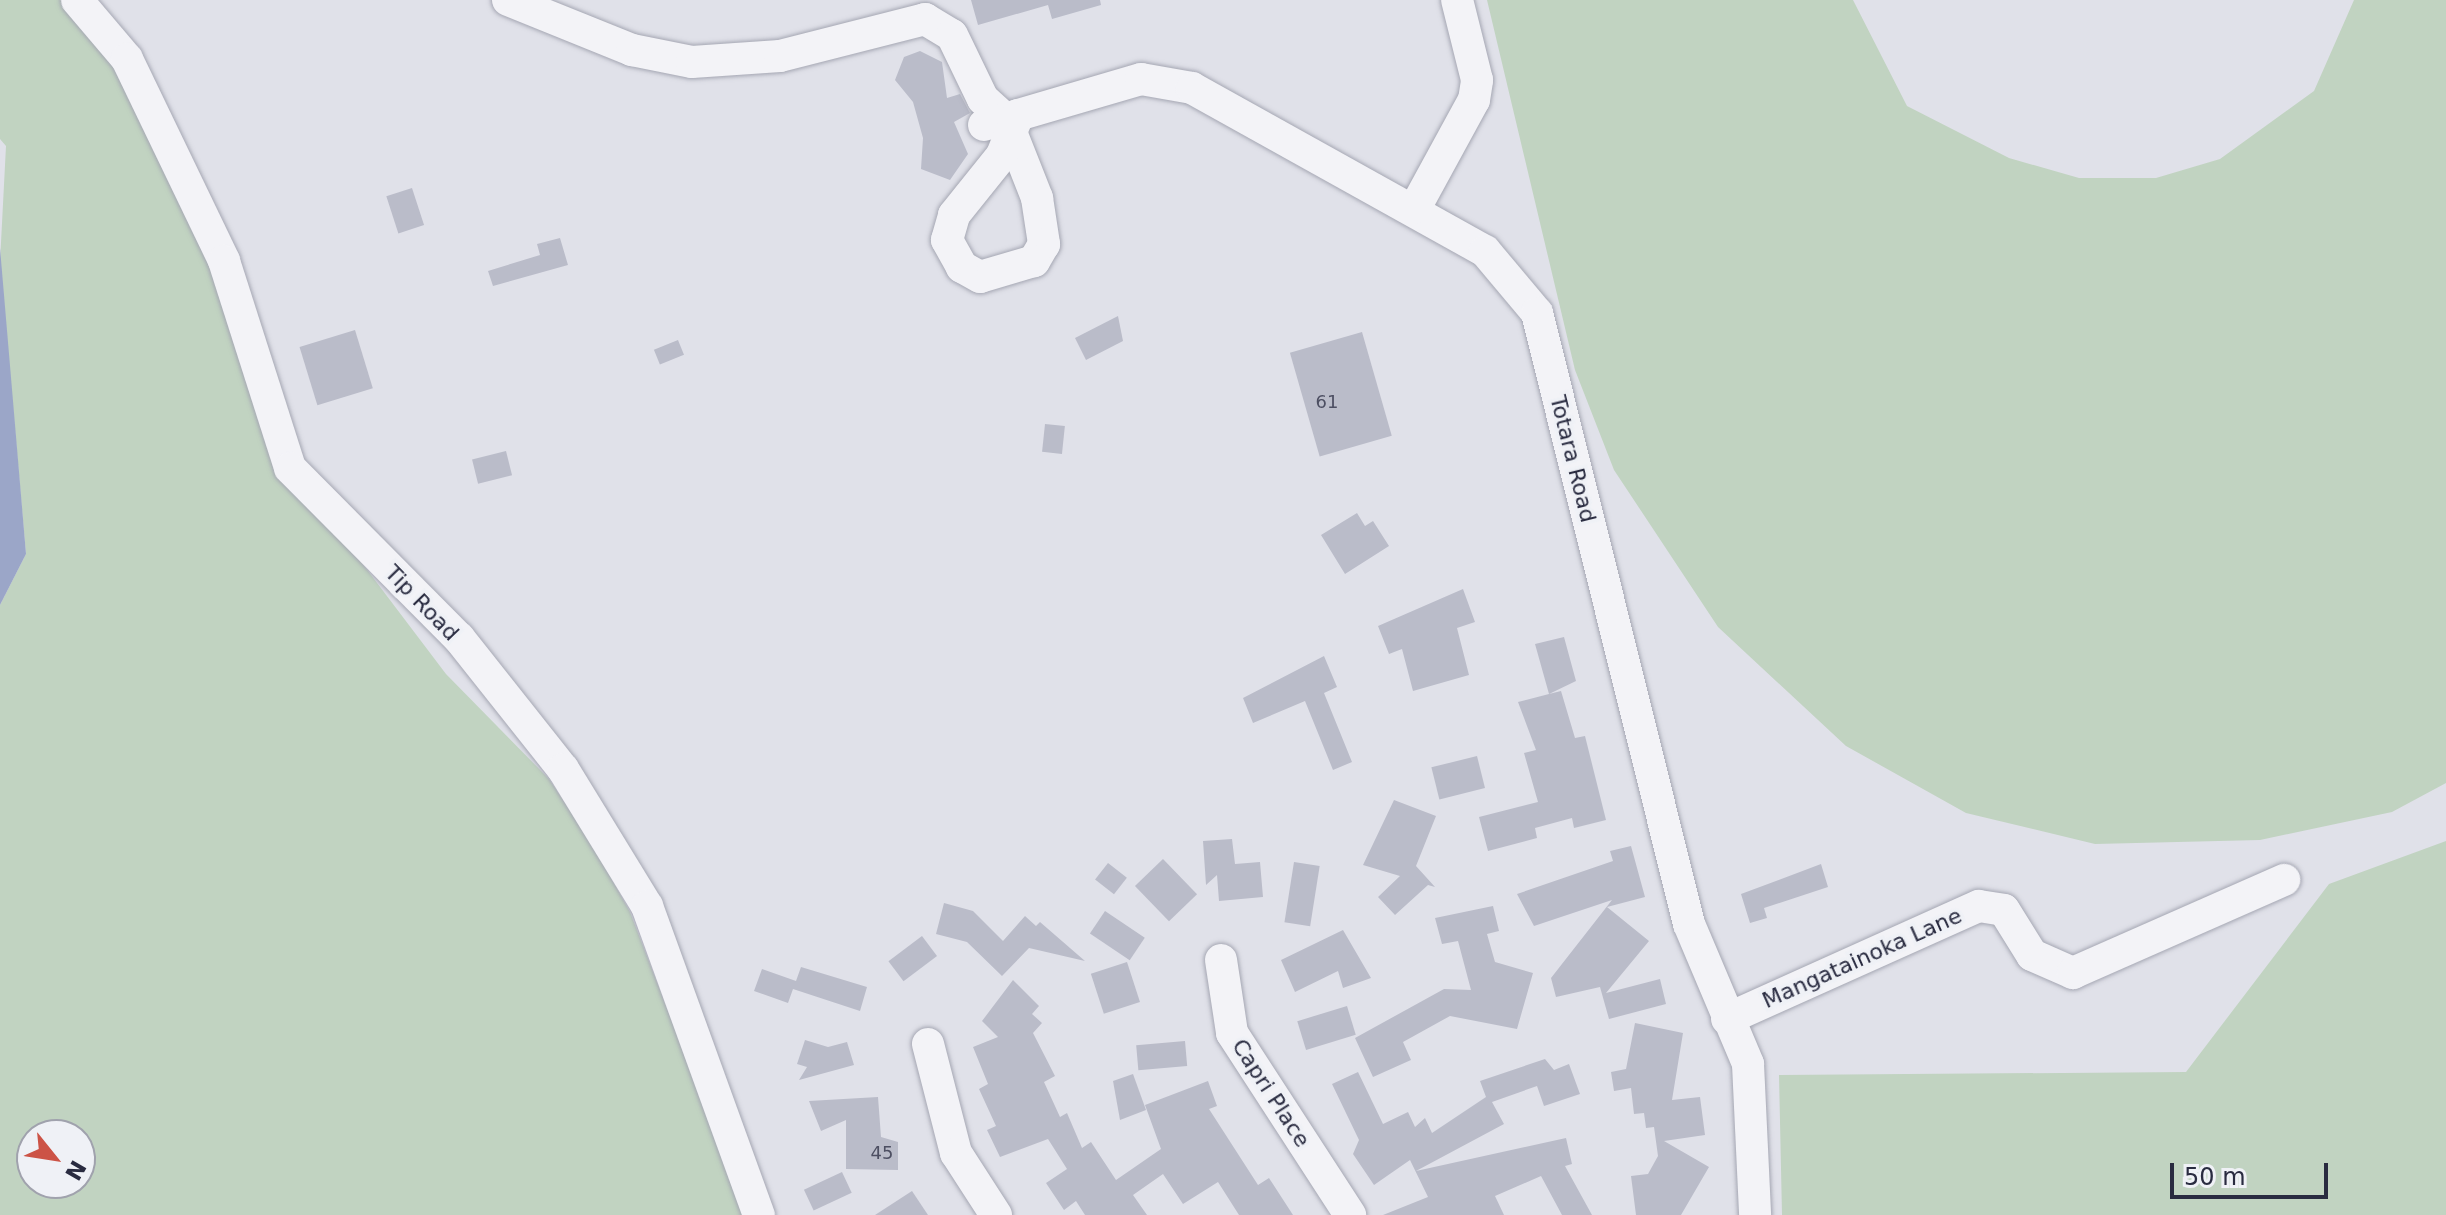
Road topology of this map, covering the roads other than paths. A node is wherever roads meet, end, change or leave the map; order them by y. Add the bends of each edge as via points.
1 (77, 0) edge
2 (508, 0) edge
3 (1457, 0) edge
4 (937, 11) edge
5 (1415, 208) junction
6 (2284, 880) dead end
7 (1221, 960) dead end
8 (1727, 1019) junction
9 (928, 1044) dead end
10 (759, 1215) edge
11 (996, 1215) edge
12 (1350, 1215) edge
13 (1755, 1215) edge

1 - 10 street, Tip Road via 127,59 224,261 290,468 459,638 563,769 647,906
2 - 4 street via 632,50 692,62 765,59
3 - 5 street via 1477,80 1474,100
4 - 5 street, Totara Road via 963,51 983,99 1005,124 1141,79 1192,88
5 - 8 street, Totara Road via 1485,251 1537,313 1689,924
6 - 8 street, Mangatainoka Lane via 2073,973 2032,955 2004,910 1979,906
7 - 12 street, Capri Place via 1232,1033
8 - 13 street, Totara Road via 1749,1077
9 - 11 street via 956,1153

